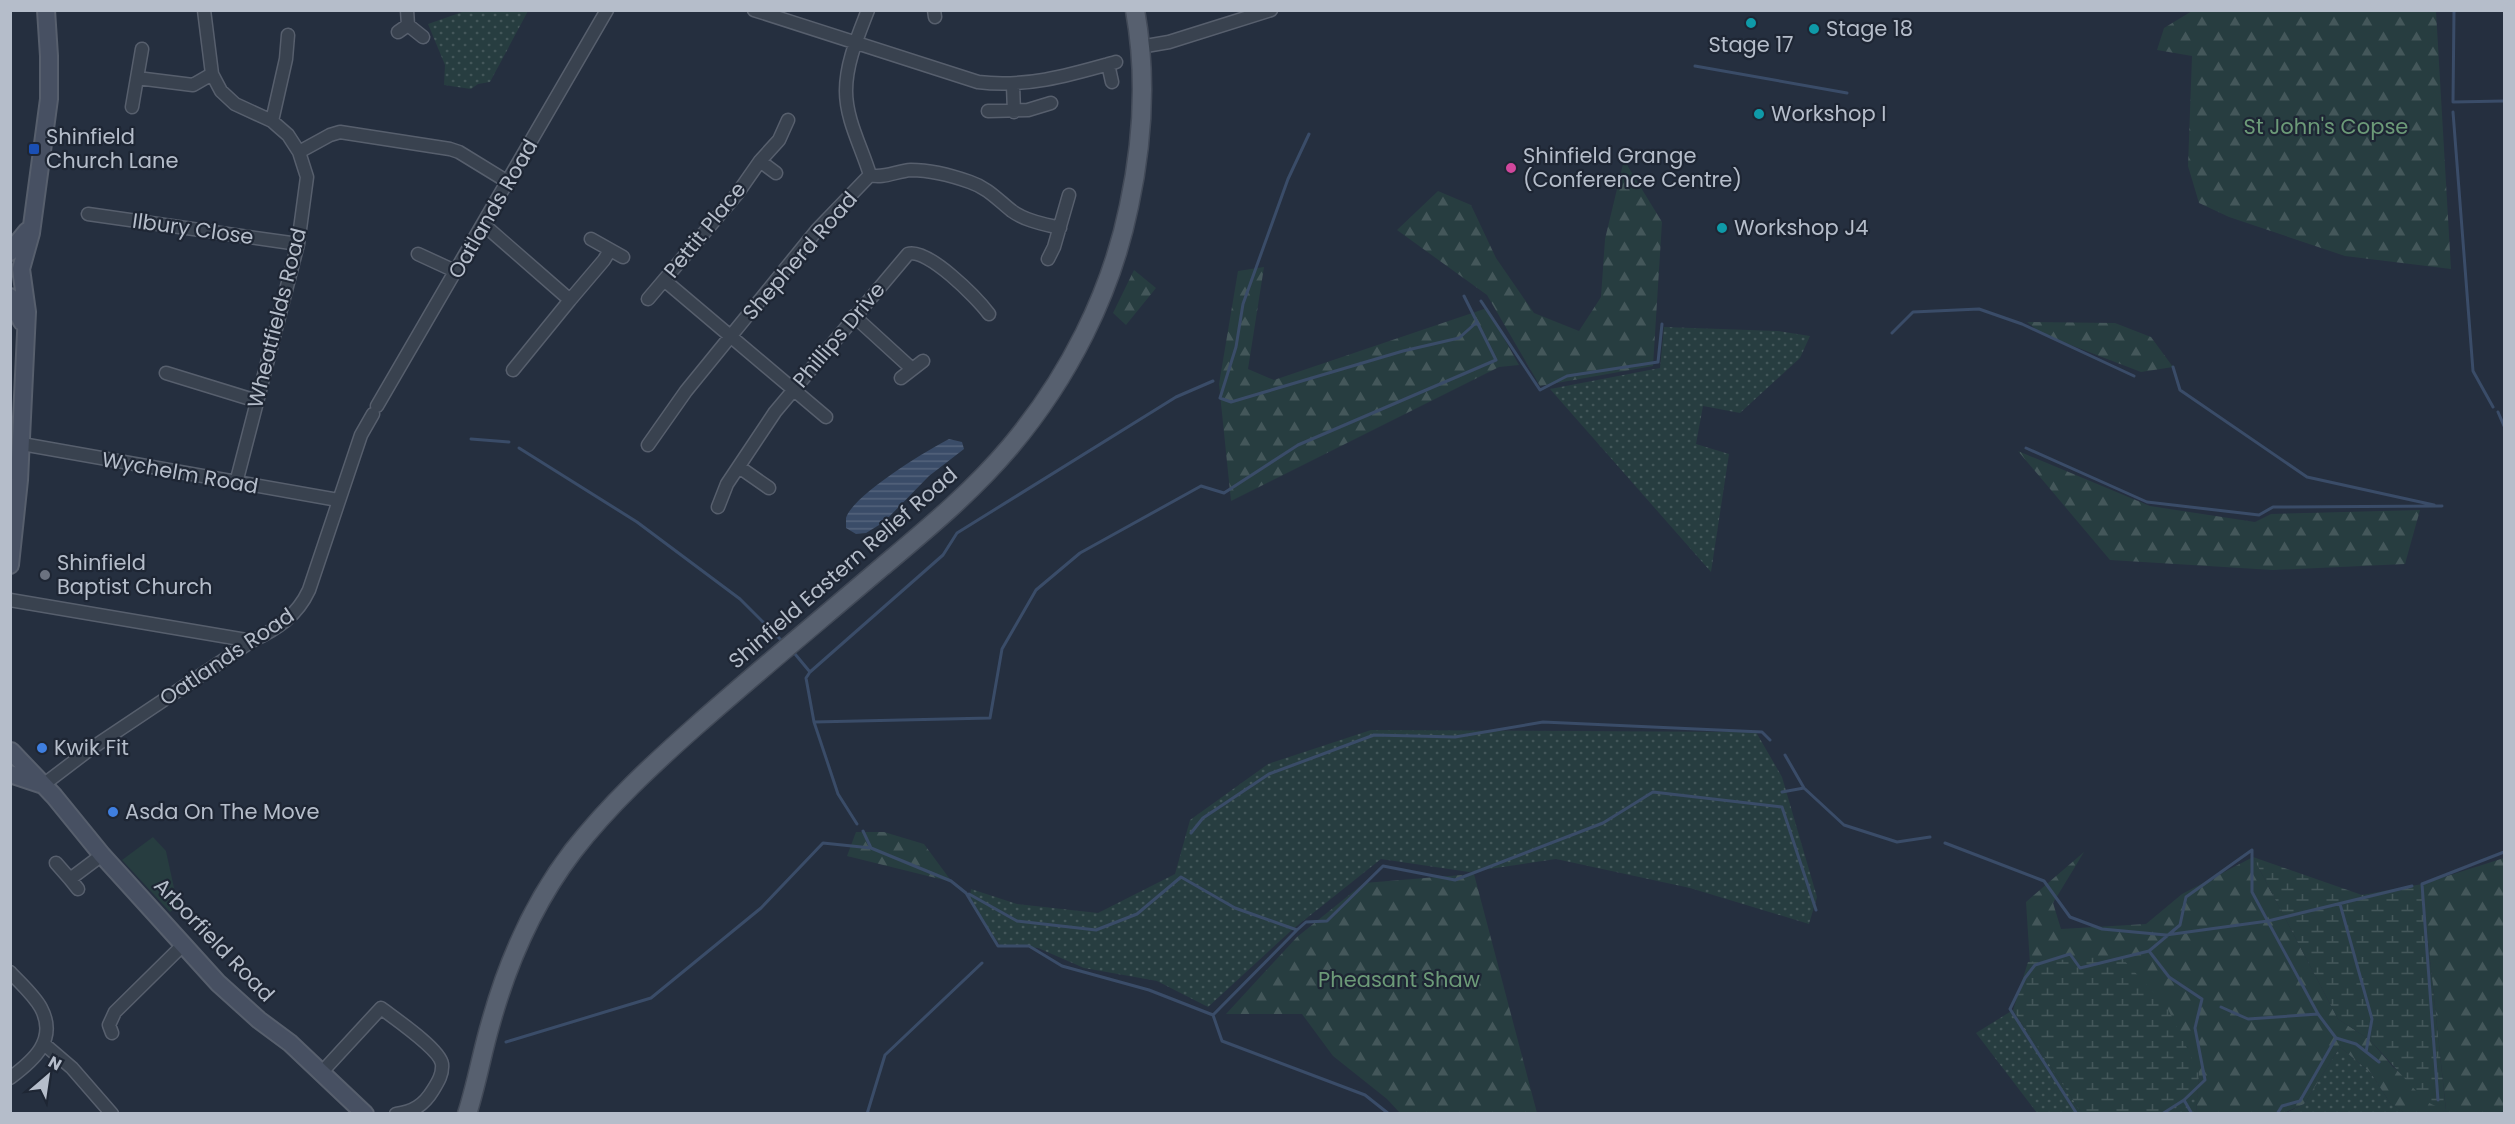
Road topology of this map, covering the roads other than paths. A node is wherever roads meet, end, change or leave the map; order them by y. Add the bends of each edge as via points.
1 (46, 10) edge
2 (204, 10) edge
3 (407, 10) edge
4 (607, 10) edge
5 (754, 10) edge
6 (868, 10) edge
7 (1135, 10) edge
8 (1270, 10) edge
9 (779, 14) edge
10 (288, 34) dead end
11 (423, 37) dead end
12 (855, 44) junction
13 (1140, 47) junction
14 (142, 49) dead end
15 (212, 74) junction
16 (137, 78) junction
17 (1112, 82) dead end
18 (1013, 85) junction
19 (1051, 103) dead end
20 (132, 106) dead end
21 (988, 111) dead end
22 (1014, 112) junction
23 (788, 120) dead end
24 (272, 121) junction
25 (299, 152) junction
26 (760, 161) junction
27 (776, 173) dead end
28 (870, 175) junction
29 (508, 182) junction
30 (1069, 195) dead end
31 (88, 214) dead end
32 (32, 222) junction
33 (483, 224) junction
34 (1060, 228) junction
35 (591, 240) dead end
36 (298, 243) junction
37 (610, 250) junction
38 (10, 252) edge
39 (418, 254) dead end
40 (623, 257) dead end
41 (1048, 259) dead end
42 (16, 272) edge
43 (457, 272) junction
44 (664, 280) junction
45 (10, 297) edge
46 (648, 299) dead end
47 (570, 300) junction
48 (989, 315) dead end
49 (855, 316) junction
50 (25, 329) junction
51 (730, 337) junction
52 (923, 361) dead end
53 (911, 368) junction
54 (513, 370) dead end
55 (166, 373) dead end
56 (901, 378) dead end
57 (793, 390) junction
58 (257, 401) junction
59 (826, 417) dead end
60 (22, 444) junction
61 (648, 445) dead end
62 (740, 467) junction
63 (236, 483) junction
64 (769, 488) dead end
65 (338, 500) junction
66 (718, 507) dead end
67 (10, 566) edge
68 (10, 600) edge
69 (252, 641) junction
70 (11, 753) edge
71 (10, 774) edge
72 (43, 785) junction
73 (102, 855) junction
74 (56, 863) dead end
75 (184, 944) junction
76 (10, 972) edge
77 (112, 1033) dead end
78 (44, 1044) junction
79 (322, 1072) junction
80 (10, 1078) edge
81 (112, 1113) edge
82 (365, 1113) edge
83 (396, 1113) edge
84 (467, 1113) edge

1 - 32 main road via 49,99
2 - 15 street
3 - 11 street via 403,28
4 - 29 street, Oatlands Road
5 - 9 street
6 - 12 street, Shepherd Road
7 - 13 main road, Shinfield Eastern Relief Road
8 - 13 street via 1169,42
9 - 12 street
10 - 24 street
12 - 18 street via 978,82
12 - 28 street, Shepherd Road via 846,92
13 - 84 main road, Shinfield Eastern Relief Road via 1142,130 1125,226 1102,298 1050,391 1010,447 948,511 663,755 573,851 540,900 512,958 491,1019
14 - 16 street
15 - 16 street via 193,85
15 - 24 street via 221,91 235,104
16 - 20 street
17 - 18 street via 1112,63 1055,79
18 - 22 street
19 - 22 street
21 - 22 street
23 - 26 street, Pettit Place via 779,140
24 - 25 street
25 - 29 street via 340,132 450,149
25 - 36 street, Wheatfields Road via 307,177
26 - 27 street, Pettit Place
26 - 44 street, Pettit Place
28 - 34 street via 914,170 964,180 988,189 1013,212
28 - 51 street, Shepherd Road via 817,230
29 - 33 street, Oatlands Road
30 - 34 street
31 - 36 street, Ilbury Close
32 - 38 main road
32 - 42 main road
33 - 43 street, Oatlands Road
33 - 47 street
34 - 41 street
35 - 37 street
36 - 58 street, Wheatfields Road
37 - 40 street
37 - 47 street
39 - 43 street
42 - 50 main road via 27,312
43 - 65 street, Oatlands Road via 361,435
44 - 46 street, Pettit Place
44 - 51 street
45 - 50 main road
47 - 54 street via 520,355
48 - 49 street, Phillips Drive via 967,289 920,253 913,252
49 - 53 street
49 - 57 street, Phillips Drive
50 - 60 main road
51 - 57 street
51 - 61 street, Shepherd Road
52 - 53 street
53 - 56 street
55 - 58 street
57 - 59 street
57 - 62 street, Phillips Drive
58 - 63 street, Wheatfields Road
60 - 63 street, Wychelm Road
60 - 67 main road
62 - 64 street
62 - 66 street, Phillips Drive via 727,484
63 - 65 street, Wychelm Road
65 - 69 street, Oatlands Road via 309,590 299,609 271,633
68 - 69 street
69 - 72 street, Oatlands Road via 88,750
70 - 72 main road, Arborfield Road
71 - 72 main road
72 - 73 main road, Arborfield Road
73 - 74 street via 74,884
73 - 75 main road, Arborfield Road
75 - 77 street via 115,1012 109,1025
75 - 79 main road, Arborfield Road via 239,1002
76 - 78 street via 41,1008 46,1027
78 - 80 street via 35,1059
78 - 81 street via 72,1068
79 - 82 main road, Arborfield Road
79 - 83 street via 381,1008 433,1050 442,1062 441,1077 430,1096 413,1112

